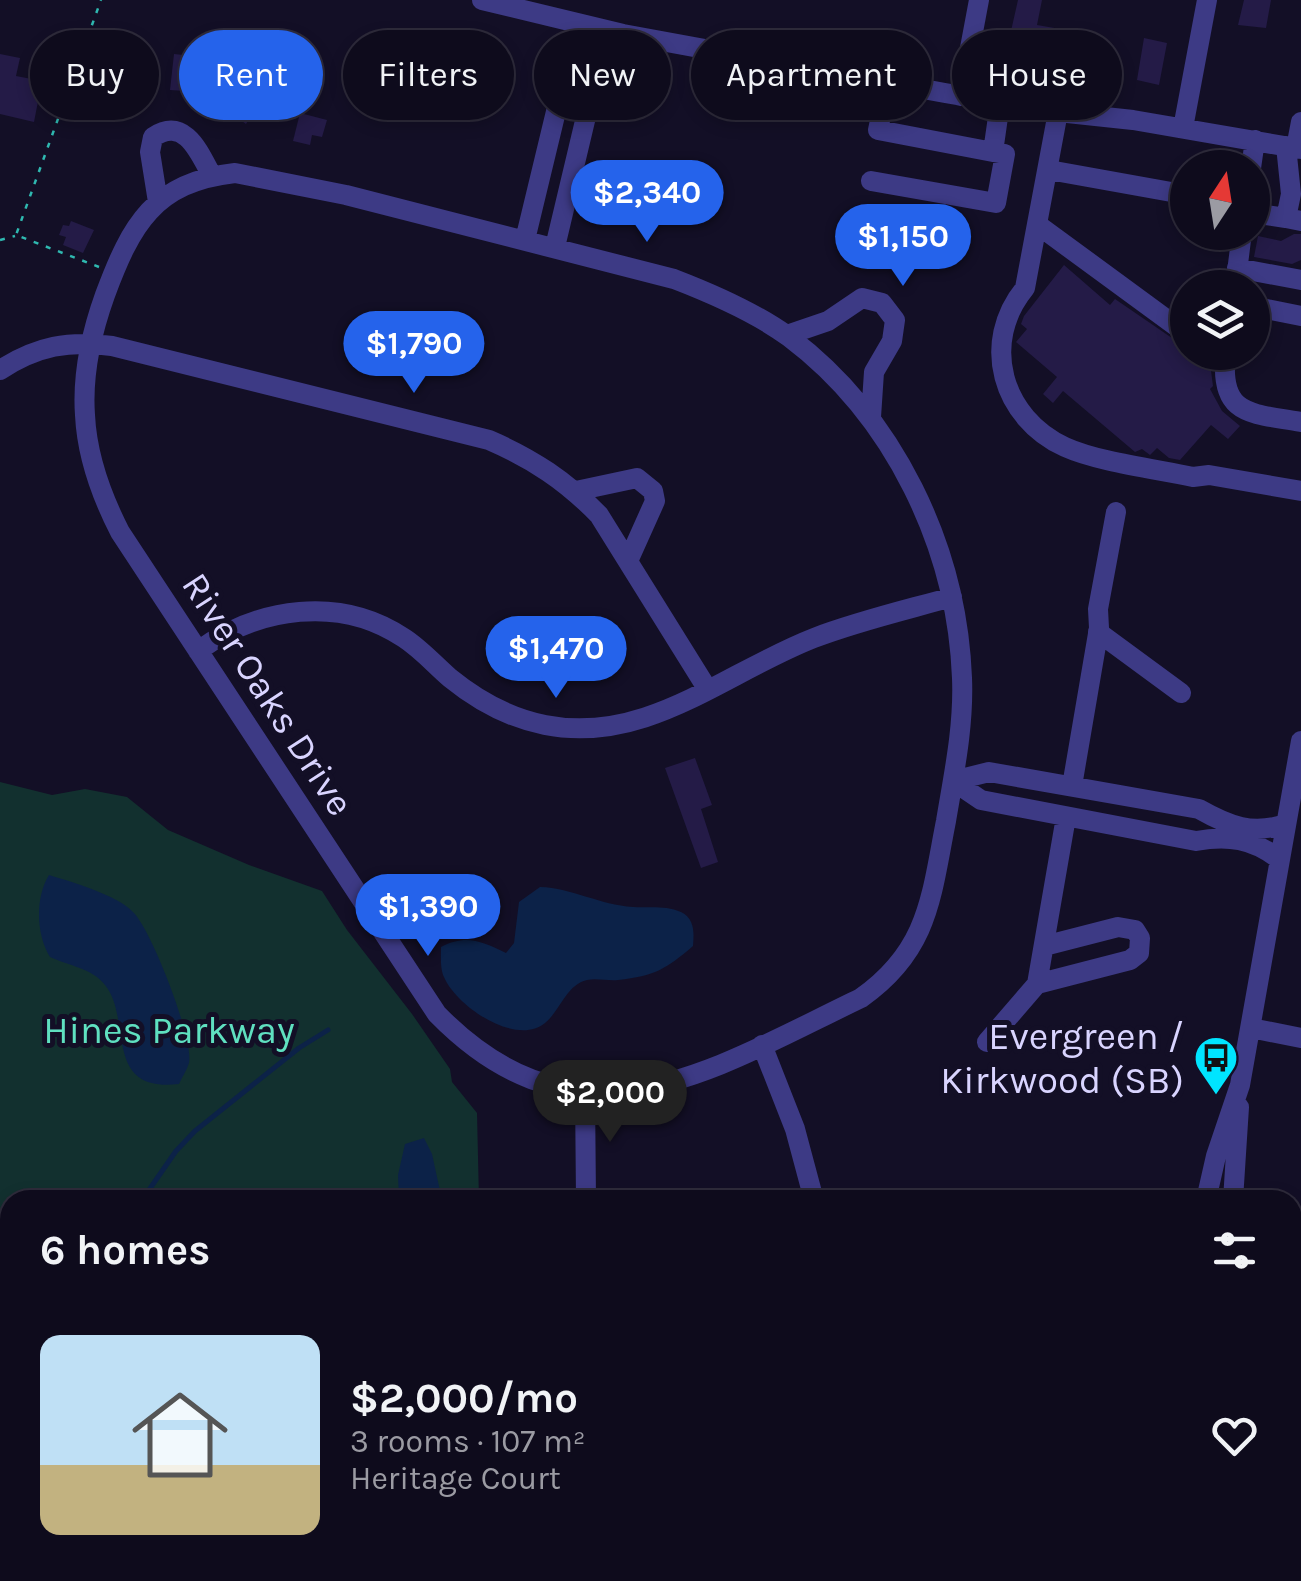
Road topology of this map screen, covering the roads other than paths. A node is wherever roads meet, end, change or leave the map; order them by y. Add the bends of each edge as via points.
1 (482, 0) edge
2 (979, 0) edge
3 (1208, 0) edge
4 (591, 27) junction
5 (590, 30) edge
6 (973, 30) edge
7 (691, 46) edge
8 (554, 120) edge
9 (585, 120) edge
10 (880, 120) edge
11 (998, 120) edge
12 (1057, 120) edge
13 (1120, 120) edge
14 (1301, 122) edge
15 (1183, 128) junction
16 (1255, 140) junction
17 (1294, 148) edge
18 (1254, 150) edge
19 (993, 152) junction
20 (1049, 170) junction
21 (212, 176) junction
22 (871, 182) dead end
23 (1170, 192) edge
24 (1296, 192) edge
25 (158, 202) junction
26 (1294, 220) edge
27 (1038, 225) junction
28 (525, 240) junction
29 (555, 247) junction
30 (1270, 279) edge
31 (1301, 280) edge
32 (1270, 310) edge
33 (1301, 316) edge
34 (1170, 322) edge
35 (787, 336) junction
36 (90, 343) junction
37 (0, 370) edge
38 (1227, 370) edge
39 (871, 417) junction
40 (1301, 422) edge
41 (576, 491) junction
42 (1301, 491) edge
43 (1116, 512) dead end
44 (628, 558) junction
45 (952, 597) junction
46 (1098, 632) junction
47 (198, 652) junction
48 (708, 690) junction
49 (1181, 693) dead end
50 (1301, 740) edge
51 (953, 781) junction
52 (1072, 786) junction
53 (1066, 817) junction
54 (1286, 824) junction
55 (1279, 859) junction
56 (1044, 946) junction
57 (1037, 984) junction
58 (1250, 1028) junction
59 (1301, 1038) edge
60 (986, 1042) dead end
61 (762, 1046) junction
62 (1240, 1084) junction
63 (585, 1091) junction
64 (586, 1190) edge
65 (811, 1190) edge
66 (1208, 1190) edge
67 (1233, 1190) edge

1 - 4 street
2 - 6 street
3 - 15 street
4 - 5 street
4 - 7 street
8 - 28 street
9 - 29 street
10 - 19 street via 878,130
11 - 19 street
12 - 20 street
13 - 15 street
14 - 17 street
15 - 16 street
16 - 17 street
16 - 18 street
17 - 24 street
19 - 22 street via 1005,154 996,203
20 - 23 street
20 - 27 street
21 - 25 street
21 - 25 street via 191,139 164,130 153,137 150,152
21 - 28 street, River Oaks Drive via 262,176
24 - 26 street
25 - 36 street, River Oaks Drive via 135,226
27 - 34 street
27 - 42 street via 1026,288 1011,306 999,363 1039,434 1070,450 1175,474
28 - 29 street, River Oaks Drive
29 - 35 street, River Oaks Drive via 674,278
30 - 31 street
32 - 33 street
35 - 39 street, River Oaks Drive
35 - 39 street via 828,321 862,298 882,303 895,320 892,341 874,372
36 - 37 street via 52,345
36 - 41 street via 489,440
36 - 47 street, River Oaks Drive via 84,415 100,488 120,532
38 - 40 street via 1234,402 1245,412
39 - 45 street, River Oaks Drive via 924,513
41 - 44 street
41 - 44 street via 637,478 653,491
43 - 46 street
44 - 48 street
45 - 48 street via 814,638
45 - 51 street, River Oaks Drive via 962,678
46 - 49 street
46 - 52 street
47 - 48 street via 258,620 324,612 388,629 478,698 545,725 628,724
47 - 63 street, River Oaks Drive via 436,1014 505,1067
50 - 54 street
51 - 52 street via 989,772
51 - 53 street via 981,800
51 - 61 street, River Oaks Drive via 929,911 904,961 861,998
52 - 54 street via 1199,809 1263,831
53 - 55 street via 1196,841 1221,836 1260,844
53 - 56 street
54 - 55 street
55 - 58 street
56 - 57 street
56 - 57 street via 1118,927 1140,938 1130,960
57 - 60 street
58 - 59 street
58 - 62 street
61 - 63 street, River Oaks Drive via 668,1084
61 - 65 street
62 - 66 street
62 - 67 street
63 - 64 street

